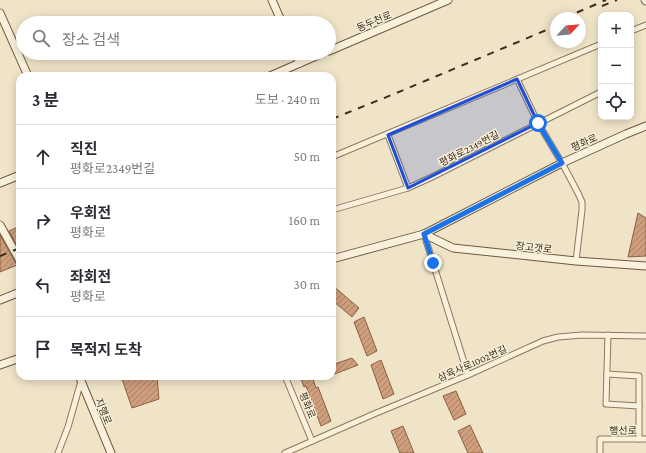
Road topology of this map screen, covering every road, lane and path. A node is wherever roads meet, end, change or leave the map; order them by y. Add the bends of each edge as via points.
1 (272, 0) edge
2 (448, 0) edge
3 (0, 13) edge
4 (279, 16) edge
5 (646, 25) edge
6 (634, 30) edge
7 (598, 45) edge
8 (336, 47) edge
9 (16, 49) edge
10 (21, 60) edge
11 (298, 60) edge
12 (307, 60) edge
13 (300, 63) junction
14 (26, 72) edge
15 (279, 72) edge
16 (517, 79) junction
17 (598, 93) edge
18 (538, 123) junction
19 (646, 126) edge
20 (388, 135) junction
21 (336, 156) edge
22 (562, 163) junction
23 (16, 176) edge
24 (0, 183) edge
25 (408, 188) junction
26 (336, 209) edge
27 (0, 225) edge
28 (424, 234) junction
29 (16, 254) edge
30 (336, 258) edge
31 (576, 261) junction
32 (646, 266) edge
33 (16, 294) edge
34 (0, 300) edge
35 (608, 335) junction
36 (646, 336) edge
37 (16, 359) edge
38 (0, 365) edge
39 (607, 374) junction
40 (468, 375) junction
41 (80, 380) edge
42 (81, 380) edge
43 (287, 380) edge
44 (639, 406) junction
45 (639, 438) junction
46 (646, 439) edge
47 (312, 441) junction
48 (58, 453) edge
49 (111, 453) edge
50 (285, 453) edge
51 (600, 453) edge

1 - 4 street
2 - 8 street, 동두천로
3 - 9 street
5 - 6 street
7 - 16 street
10 - 14 street
11 - 13 street
12 - 13 street
13 - 15 street
16 - 18 street
16 - 20 street
17 - 18 street, 평화로2349번길
18 - 22 street
18 - 25 street, 평화로2349번길
19 - 22 street, 평화로
20 - 21 street
20 - 25 street
22 - 28 street, 평화로
22 - 31 street via 582,202
23 - 24 street
25 - 26 street, 평화로2349번길
27 - 29 street
28 - 30 street, 평화로
28 - 31 street, 장고갯로 via 453,248
28 - 40 street
31 - 32 street, 장고갯로
33 - 34 street
35 - 36 street, 삼육사로1002번길
35 - 39 street
35 - 40 street, 삼육사로1002번길 via 558,337 543,341
37 - 38 street
39 - 44 street via 639,376
39 - 44 street via 606,404
40 - 47 street, 삼육사로1002번길
41 - 48 street via 68,427
42 - 49 street, 지행로
43 - 47 street, 평화로
44 - 45 street
45 - 46 street, 행선로
45 - 51 street, 행선로 via 600,439
47 - 50 street, 삼육사로1002번길

